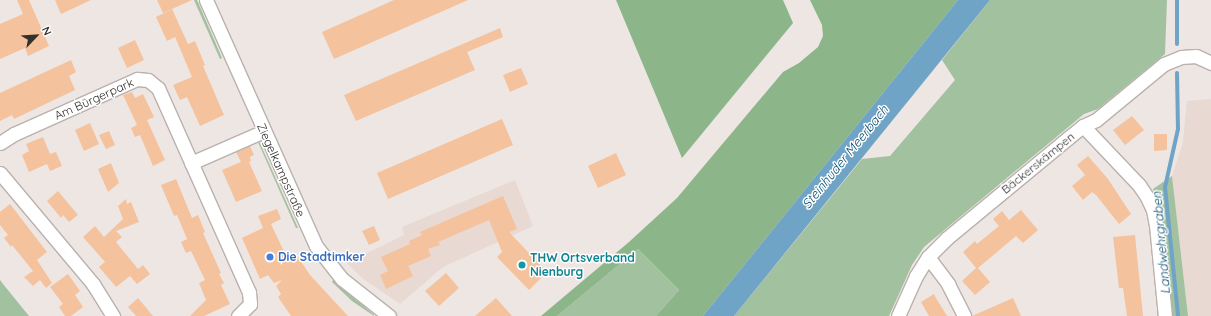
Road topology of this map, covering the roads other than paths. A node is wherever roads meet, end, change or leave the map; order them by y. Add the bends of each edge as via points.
1 (206, 0) edge
2 (1211, 63) edge
3 (1083, 126) junction
4 (264, 131) junction
5 (0, 143) edge
6 (191, 163) junction
7 (0, 173) edge
8 (928, 257) junction
9 (114, 316) edge
10 (238, 316) edge
11 (389, 316) edge
12 (898, 316) edge
13 (964, 316) edge
14 (1165, 316) edge

1 - 4 street, Ziegelkampstraße
2 - 3 street, Bäckerskämpen via 1196,56 1181,57 1164,64 1096,120
3 - 8 street, Bäckerskämpen via 947,238
3 - 14 street via 1139,185 1147,197 1156,225
4 - 6 street
4 - 11 street, Ziegelkampstraße via 316,246 342,279
5 - 6 street, Am Bürgerpark via 14,134 137,79 148,80 158,88
6 - 10 street, Am Bürgerpark via 249,292 250,304
7 - 9 street via 93,284
8 - 12 street, Bäckerskämpen via 916,276
8 - 13 street via 948,284

